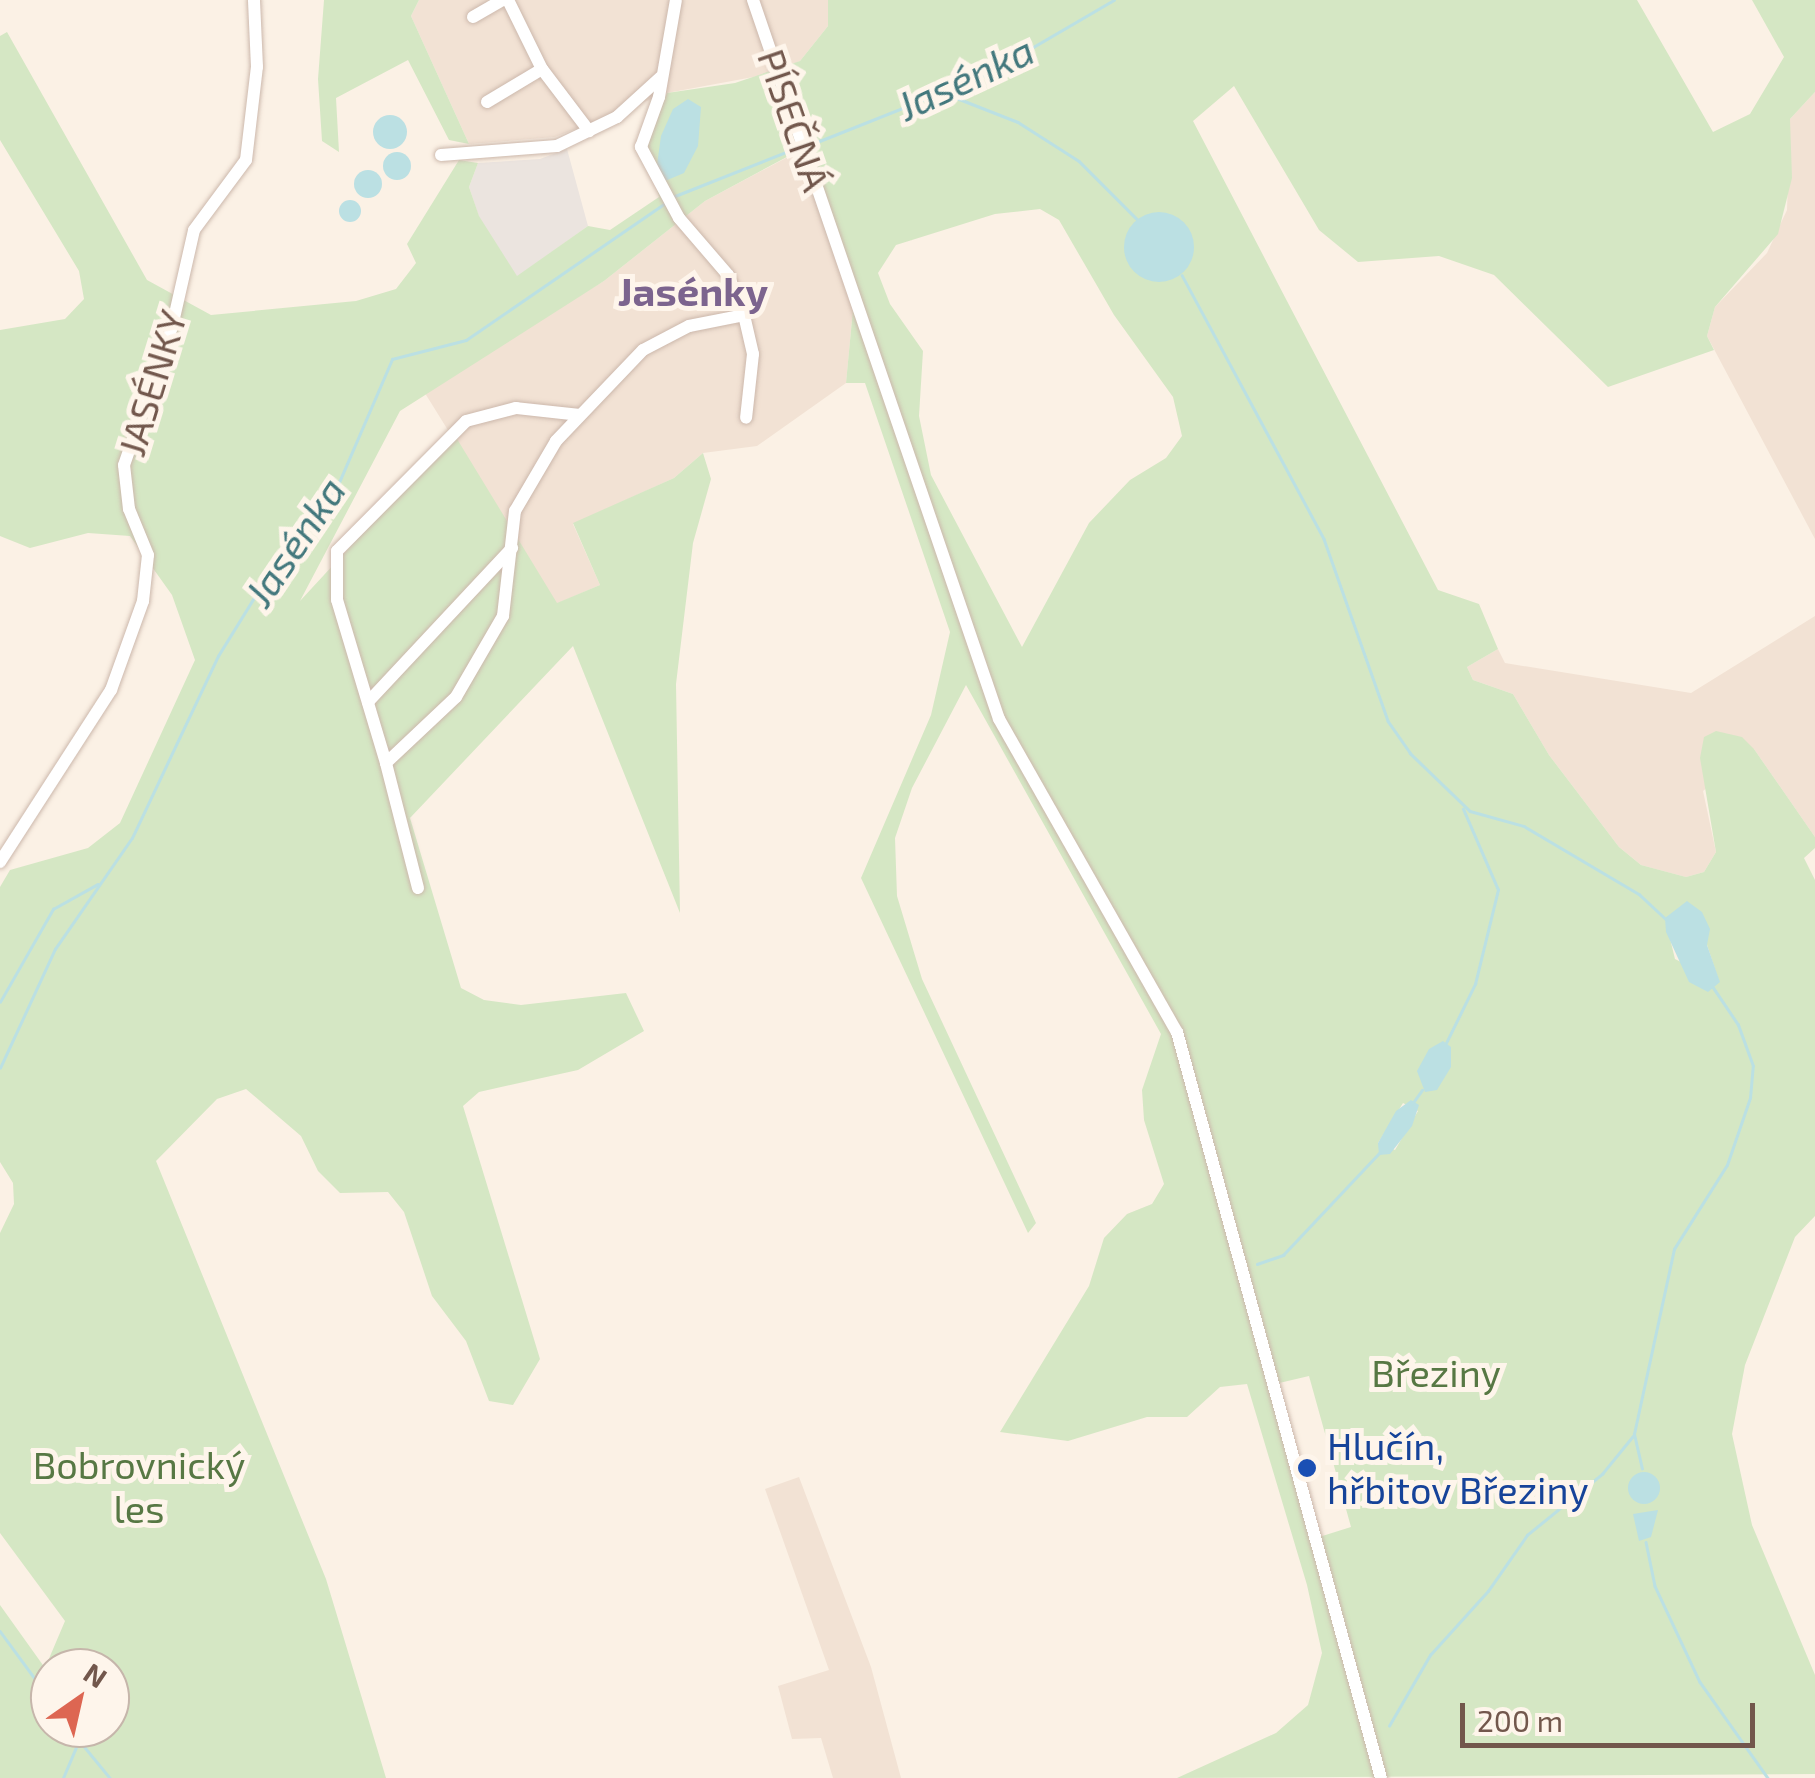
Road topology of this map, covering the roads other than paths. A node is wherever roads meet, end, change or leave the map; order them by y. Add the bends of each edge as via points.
1 (254, 0) edge
2 (505, 0) edge
3 (676, 0) edge
4 (753, 0) edge
5 (472, 17) dead end
6 (542, 69) junction
7 (665, 71) junction
8 (487, 102) dead end
9 (589, 131) junction
10 (440, 154) dead end
11 (744, 315) junction
12 (579, 414) junction
13 (746, 418) dead end
14 (512, 548) junction
15 (368, 702) junction
16 (386, 763) junction
17 (0, 862) edge
18 (418, 888) dead end
19 (1380, 1778) edge

1 - 17 street, JASÉNKY via 257,67 246,160 194,230 172,326 124,465 129,509 148,555 142,601 110,690 65,770
2 - 5 street
2 - 6 street
3 - 7 street
4 - 19 street, PÍSEČNÁ via 1004,731 1177,1032
6 - 8 street
6 - 9 street
7 - 9 street via 645,98
7 - 11 street via 643,137 644,162 678,218 728,274
9 - 10 street via 541,150
11 - 12 street via 688,326 651,344
11 - 13 street via 753,354
12 - 14 street via 515,511
12 - 15 street via 516,408 466,422 337,551 338,600
14 - 15 street
14 - 16 street via 503,616 456,696
15 - 16 street
16 - 18 street

